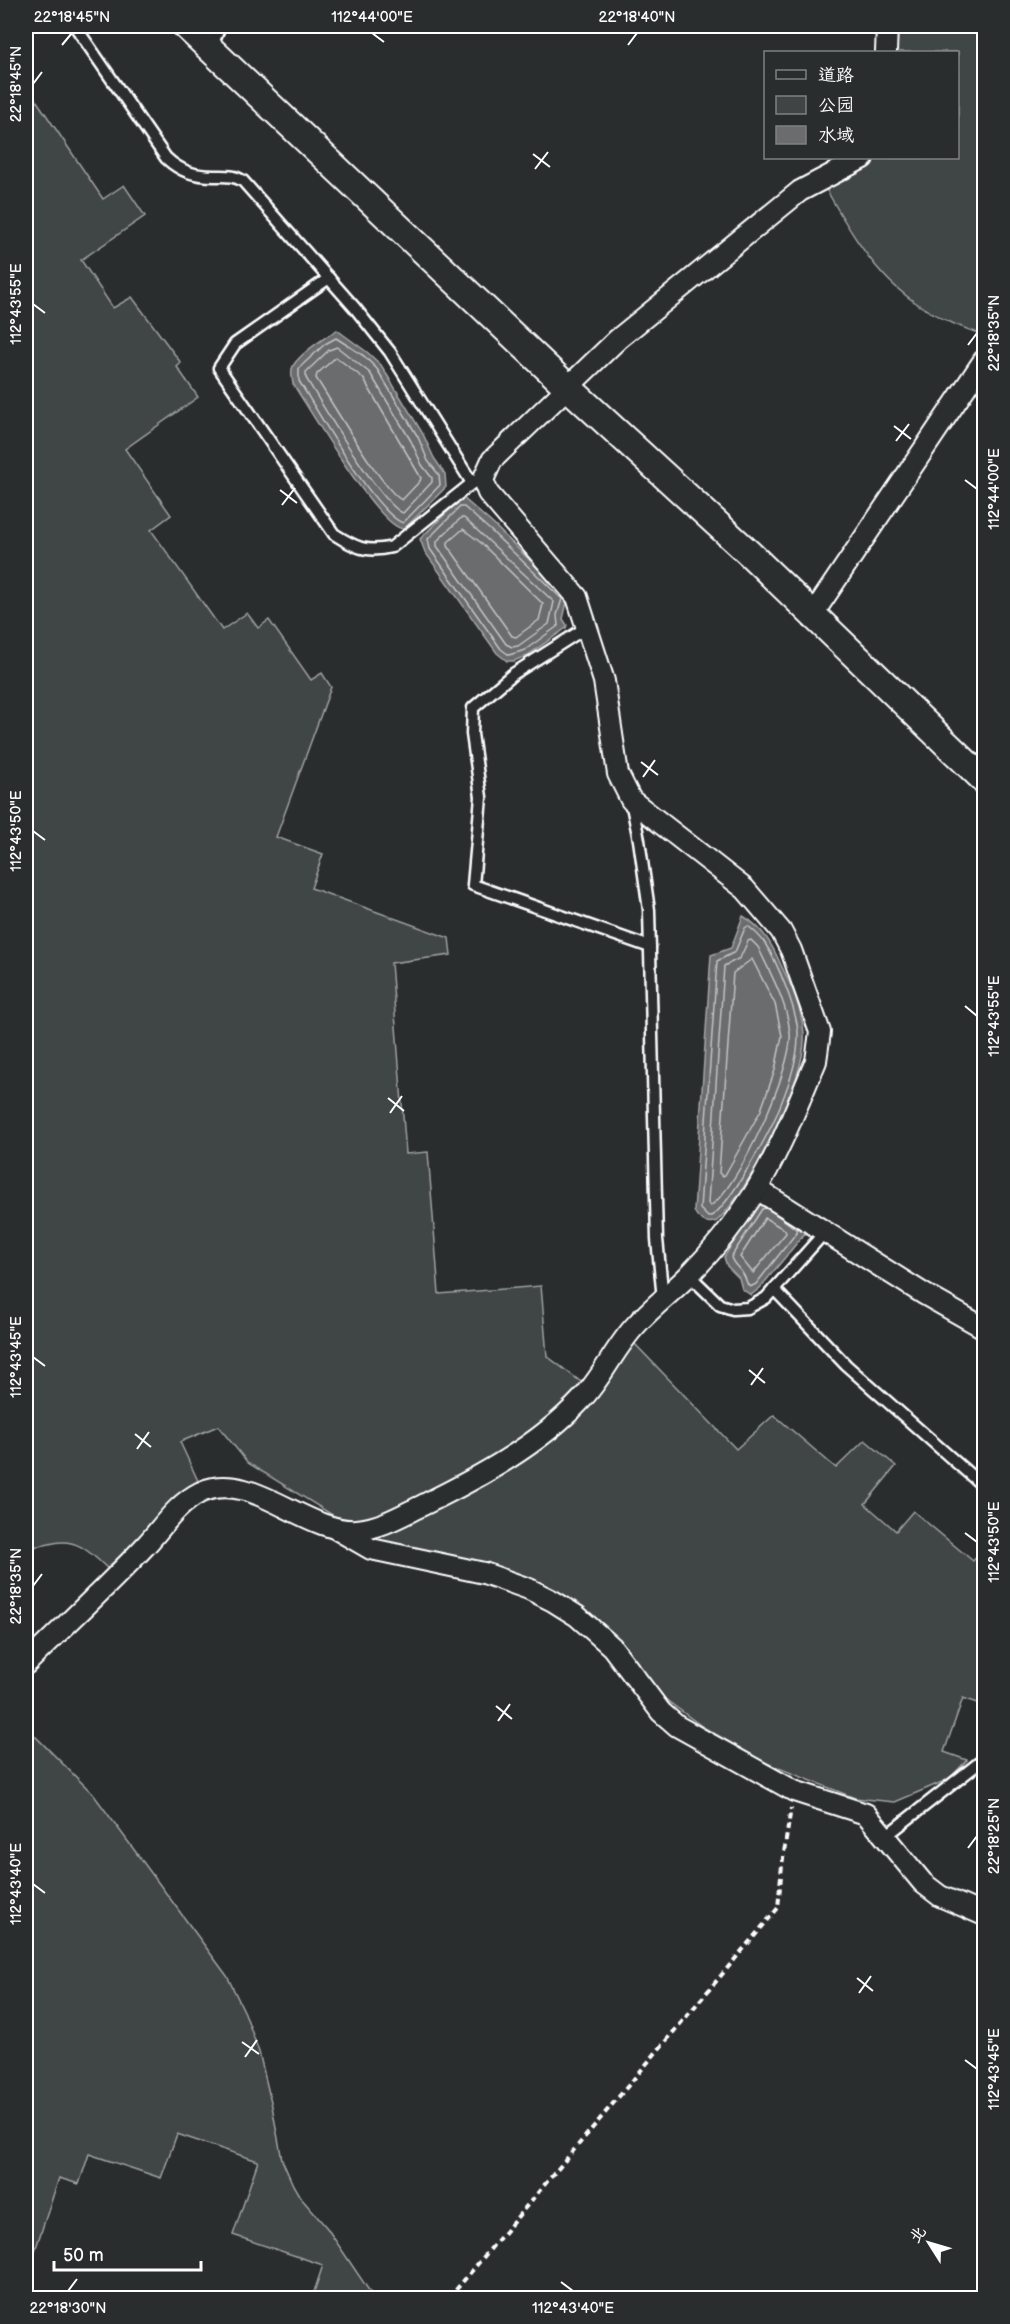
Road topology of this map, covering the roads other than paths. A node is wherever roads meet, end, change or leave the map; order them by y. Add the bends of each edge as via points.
1 (75, 26) edge
2 (186, 26) edge
3 (887, 26) edge
4 (215, 37) edge
5 (886, 51) edge
6 (861, 159) edge
7 (328, 278) junction
8 (984, 360) edge
9 (568, 387) junction
10 (478, 478) junction
11 (813, 615) junction
12 (587, 627) junction
13 (984, 780) edge
14 (631, 800) junction
15 (650, 947) junction
16 (757, 1189) junction
17 (825, 1232) junction
18 (689, 1275) junction
19 (774, 1288) junction
20 (663, 1300) junction
21 (984, 1328) edge
22 (984, 1487) edge
23 (336, 1529) junction
24 (26, 1664) edge
25 (983, 1763) edge
26 (886, 1836) junction
27 (984, 1915) edge

1 - 7 lane via 166,159 191,174 235,176 243,181
2 - 4 street
3 - 5 street
4 - 9 street
6 - 9 street via 800,191 618,339
7 - 10 lane via 390,352
7 - 10 lane via 235,344 219,368 334,534 362,549 392,547
8 - 11 street
9 - 10 street
9 - 11 street
10 - 12 street via 574,591
11 - 13 street
12 - 14 street via 604,681 618,774
12 - 15 lane via 513,674 473,708 472,734 481,798 473,885
14 - 15 lane via 649,910
14 - 16 street via 745,889 781,931 820,1032 816,1061
15 - 20 lane via 657,1239
16 - 17 street
16 - 18 street
17 - 19 lane
17 - 21 street
18 - 19 lane via 720,1305 733,1309 748,1308 766,1298
18 - 20 street
19 - 22 lane via 846,1365
20 - 23 street via 635,1326 602,1375 563,1418 479,1478 384,1524 356,1530
23 - 24 street via 259,1494 238,1489 204,1491 171,1514 147,1544
23 - 26 street via 371,1549 484,1573 553,1601 612,1647 677,1726 794,1791 866,1814
25 - 26 lane
26 - 27 street via 923,1883 940,1896

